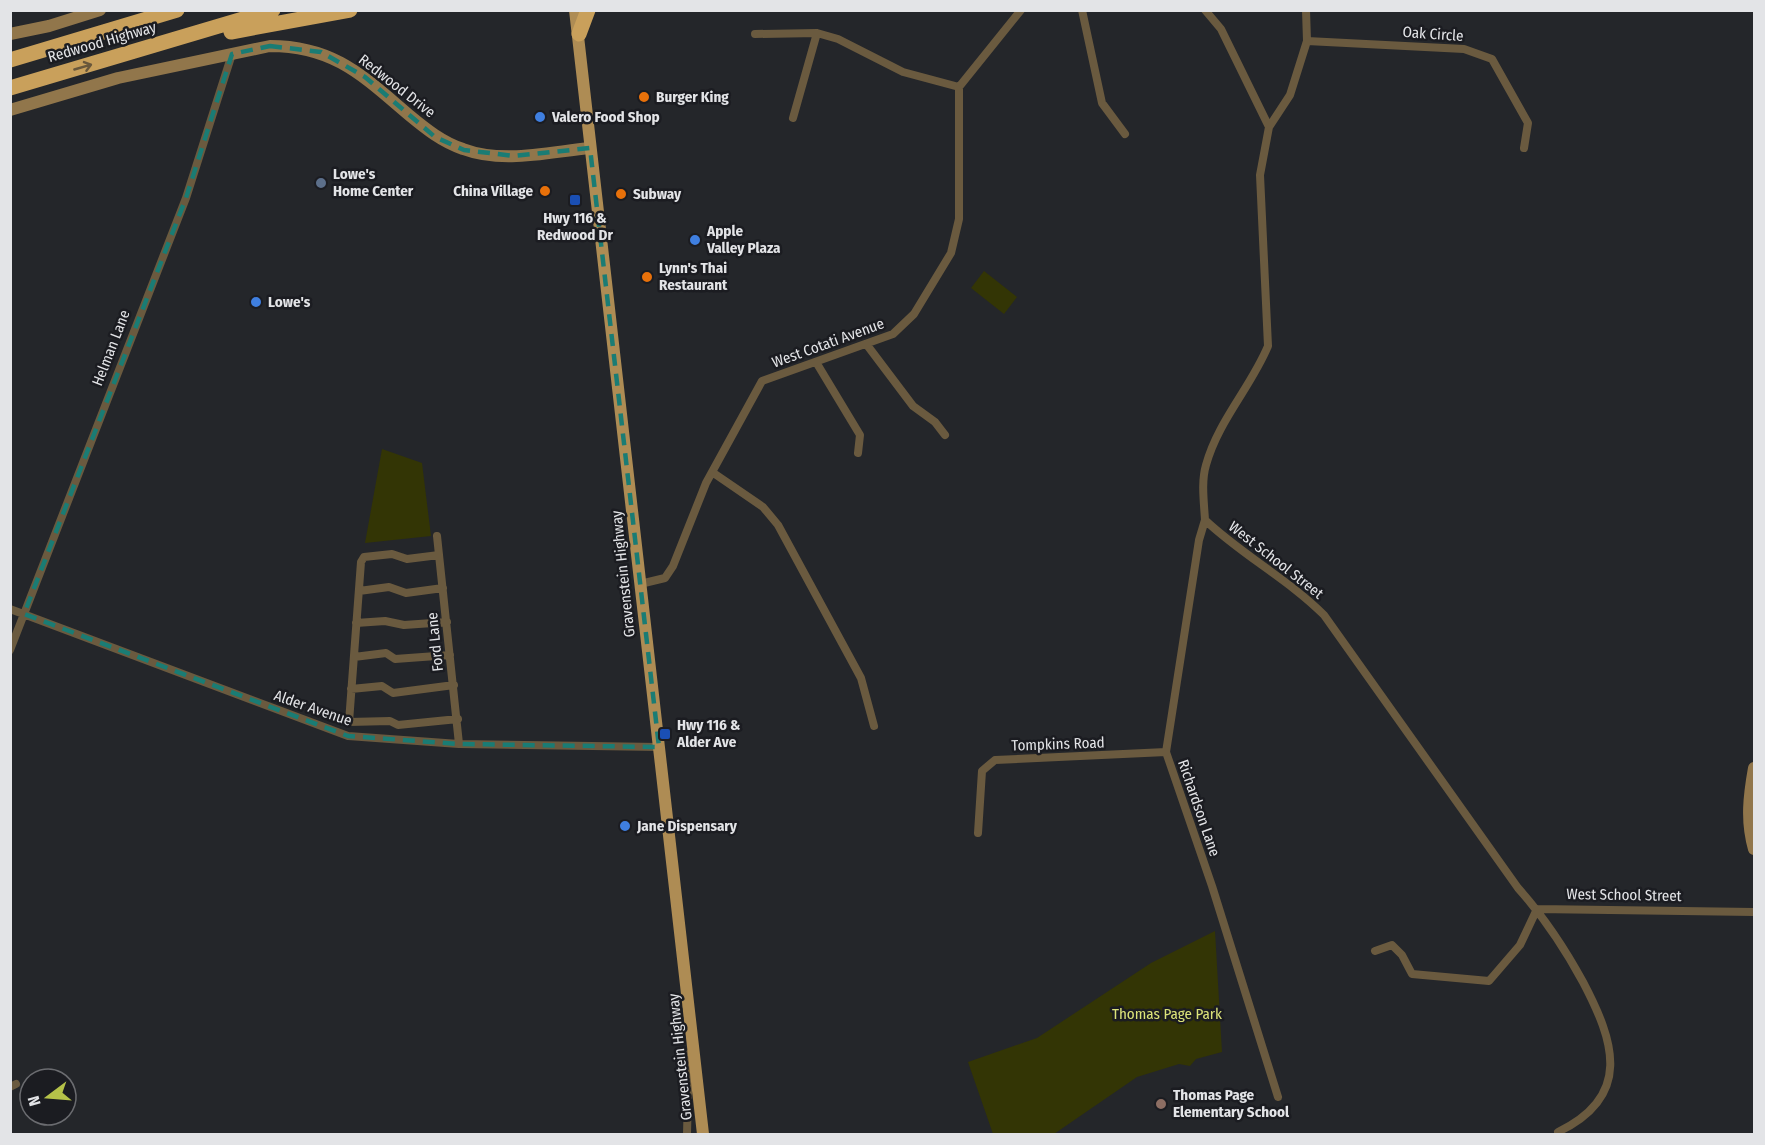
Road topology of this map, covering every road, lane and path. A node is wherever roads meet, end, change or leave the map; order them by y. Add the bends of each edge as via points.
1 (100, 10) edge
2 (168, 10) edge
3 (177, 10) edge
4 (273, 10) edge
5 (350, 10) edge
6 (575, 10) edge
7 (588, 10) edge
8 (1021, 10) edge
9 (1082, 10) edge
10 (1205, 10) edge
11 (1306, 10) edge
12 (140, 22) junction
13 (817, 33) junction
14 (10, 34) edge
15 (579, 34) junction
16 (755, 34) dead end
17 (1307, 41) junction
18 (140, 51) junction
19 (232, 54) junction
20 (10, 60) edge
21 (959, 87) junction
22 (10, 88) edge
23 (10, 110) edge
24 (793, 118) dead end
25 (1269, 128) junction
26 (1125, 134) dead end
27 (590, 148) junction
28 (1524, 148) dead end
29 (867, 345) junction
30 (816, 362) junction
31 (945, 435) dead end
32 (858, 453) dead end
33 (712, 471) junction
34 (1205, 520) junction
35 (437, 536) dead end
36 (439, 555) junction
37 (640, 584) junction
38 (443, 588) junction
39 (358, 591) junction
40 (10, 609) edge
41 (24, 614) junction
42 (447, 622) junction
43 (356, 623) junction
44 (10, 650) edge
45 (450, 655) junction
46 (354, 657) junction
47 (454, 686) junction
48 (351, 689) junction
49 (458, 718) junction
50 (874, 726) dead end
51 (459, 744) junction
52 (659, 747) junction
53 (1166, 752) junction
54 (1755, 768) edge
55 (978, 833) dead end
56 (1755, 849) edge
57 (1537, 909) junction
58 (1755, 912) edge
59 (1374, 951) dead end
60 (690, 1011) junction
61 (1278, 1097) dead end
62 (1558, 1132) dead end
63 (687, 1134) edge
64 (704, 1134) edge

1 - 14 main road
2 - 12 highway
3 - 12 highway, Redwood Highway
4 - 18 highway, Redwood Highway
5 - 18 highway
6 - 15 main road, Gravenstein Highway
7 - 15 highway
8 - 21 street
9 - 26 street via 1102,103
10 - 25 street via 1221,29
11 - 17 street
12 - 20 highway, Redwood Highway
13 - 16 street
13 - 21 street via 903,72
13 - 24 street
15 - 27 main road, Gravenstein Highway
17 - 25 street via 1290,95
17 - 28 street, Oak Circle via 1464,49 1492,59 1528,123
22 -> 18 highway, Redwood Highway
19 - 23 main road, Redwood Drive via 118,78
19 - 27 main road, Redwood Drive via 270,46 321,52 365,77 435,136 464,150 514,156
19 - 41 street, Helman Lane via 186,198
21 - 29 street, West Cotati Avenue via 959,219 951,253 906,324
25 - 34 street via 1260,175 1268,346 1205,465
27 - 37 main road, Gravenstein Highway
29 - 30 street, West Cotati Avenue
29 - 31 street via 913,406
30 - 32 street via 860,435
30 - 33 street, West Cotati Avenue via 762,381
33 - 37 street, West Cotati Avenue via 665,579
33 - 50 street via 763,507 778,525 861,678
34 - 53 street, Richardson Lane
34 - 57 street, West School Street via 1324,615 1511,879
35 - 36 street, Ford Lane
36 - 38 street, Ford Lane
36 - 39 street via 407,559 392,554 364,557 360,562
37 - 52 main road, Gravenstein Highway
38 - 39 street via 406,593 389,587
38 - 42 street, Ford Lane
39 - 43 street
40 - 41 street, Alder Avenue
41 - 44 street, Helman Lane
41 - 51 street, Alder Avenue via 348,736
42 - 43 street
42 - 45 street, Ford Lane
43 - 46 street
45 - 46 street via 395,659 386,653
45 - 47 street, Ford Lane
46 - 48 street
47 - 48 street via 393,693 382,686
47 - 49 street, Ford Lane
48 - 49 street via 349,722 390,721 398,725
49 - 51 street, Ford Lane
51 - 52 street, Alder Avenue
52 - 60 main road, Gravenstein Highway
53 - 55 street, Tompkins Road via 995,760 982,771
53 - 61 street, Richardson Lane
54 - 56 main road via 1749,800
57 - 58 street, West School Street
57 - 59 street via 1520,945 1489,981 1412,974 1392,945
57 - 62 street via 1604,1021 1611,1056 1609,1078 1599,1100 1589,1113
60 - 63 street
60 - 64 main road, Gravenstein Highway

